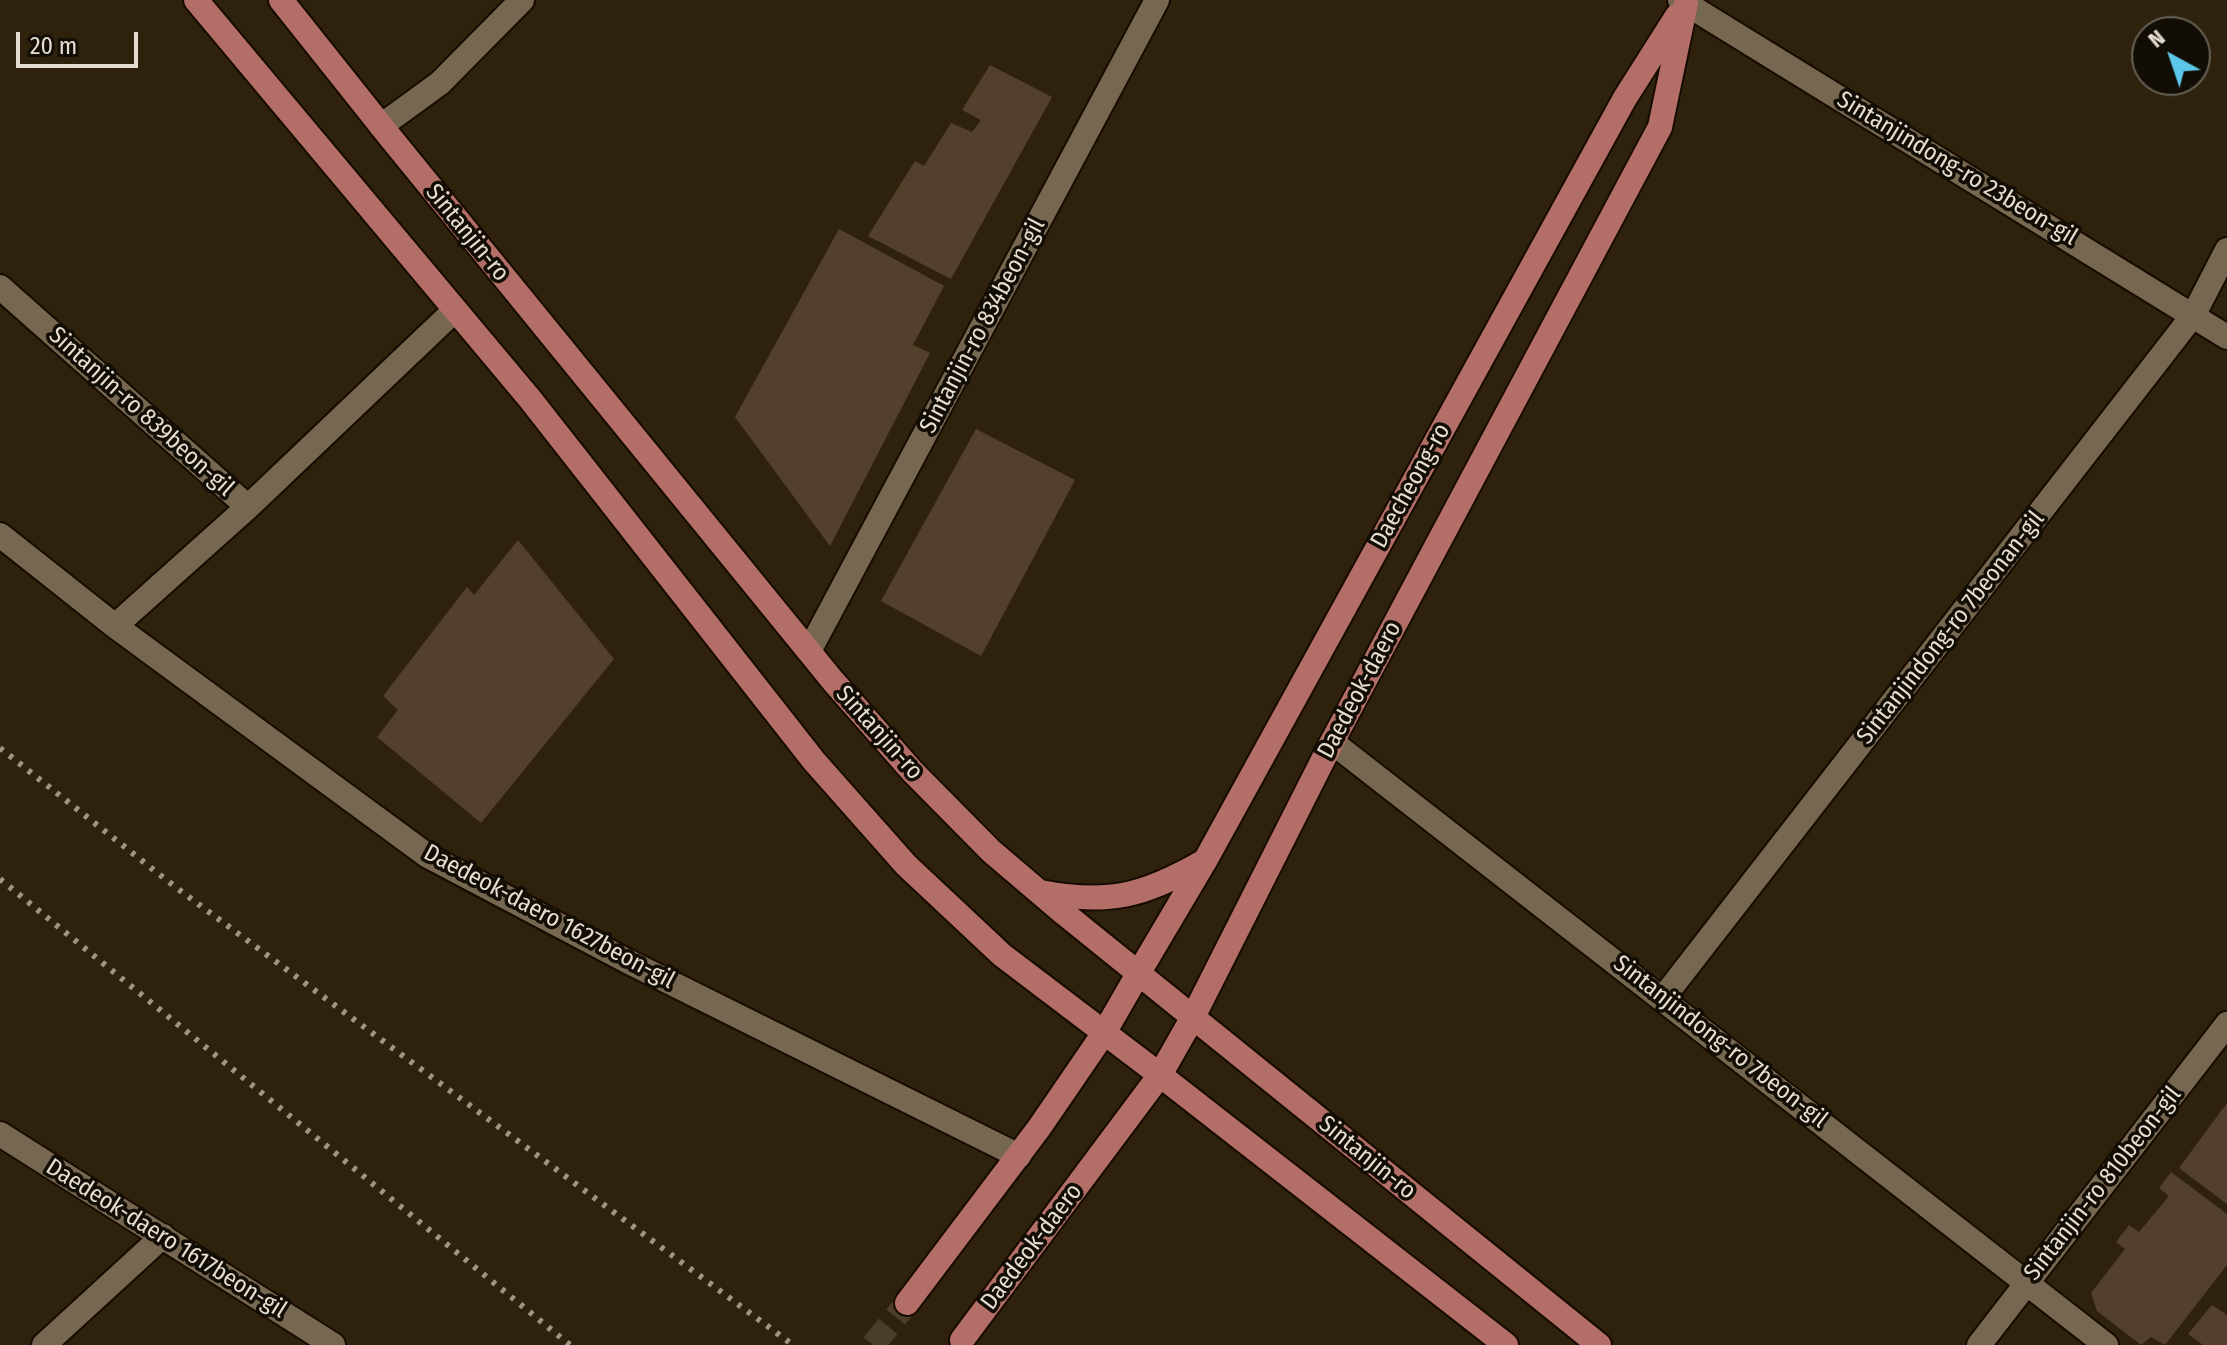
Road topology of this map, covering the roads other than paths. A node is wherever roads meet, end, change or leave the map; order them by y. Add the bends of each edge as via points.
1 (196, 0) edge
2 (281, 0) edge
3 (522, 0) edge
4 (1157, 0) edge
5 (1684, 1) edge
6 (381, 126) junction
7 (2227, 250) edge
8 (0, 287) edge
9 (455, 310) junction
10 (2194, 314) junction
11 (2227, 337) edge
12 (248, 507) junction
13 (0, 535) edge
14 (115, 626) junction
15 (809, 651) junction
16 (1332, 742) junction
17 (1205, 861) junction
18 (1039, 892) junction
19 (1138, 974) junction
20 (1663, 998) junction
21 (1193, 1017) junction
22 (2227, 1024) edge
23 (1104, 1033) junction
24 (1160, 1075) junction
25 (0, 1134) edge
26 (1019, 1156) junction
27 (163, 1236) junction
28 (2027, 1283) junction
29 (907, 1303) tunnel mouth
30 (962, 1340) dead end
31 (44, 1345) edge
32 (333, 1345) edge
33 (1506, 1345) edge
34 (1599, 1345) edge
35 (1979, 1345) edge
36 (2106, 1345) edge

1 - 9 main road
2 - 6 main road, Sintanjin-ro
3 - 6 street via 440,83
4 - 15 street, Sintanjin-ro 834beon-gil
5 - 10 street, Sintanjindong-ro 23beon-gil
5 - 16 main road, Daedeok-daero via 1660,127
5 - 17 main road, Daecheong-ro
6 - 15 main road, Sintanjin-ro
7 - 10 street, Sintanjindong-ro 7beonan-gil
8 - 12 street, Sintanjin-ro 839beon-gil
9 - 12 street, Sintanjin-ro 839beon-gil
9 - 23 main road via 814,761 906,865 1002,955
10 - 11 street, Sintanjindong-ro 23beon-gil
10 - 20 street, Sintanjindong-ro 7beonan-gil
12 - 14 street
13 - 14 street, Daedeok-daero 1627beon-gil
14 - 26 street, Daedeok-daero 1627beon-gil via 428,856
15 - 18 main road, Sintanjin-ro via 912,771
16 - 20 street, Sintanjindong-ro 7beon-gil
16 - 21 main road, Daedeok-daero
17 - 18 main road via 1154,887 1107,899
17 - 19 main road, Daecheong-ro
18 - 19 main road, Sintanjin-ro
19 - 21 main road, Sintanjin-ro
19 - 23 main road
20 - 28 street, Sintanjindong-ro 7beon-gil
21 - 24 main road, Daedeok-daero
21 - 34 main road, Sintanjin-ro
22 - 28 street, Sintanjin-ro 810beon-gil
23 - 24 main road
23 - 26 main road
24 - 30 main road, Daedeok-daero
24 - 33 main road
25 - 27 street, Daedeok-daero 1617beon-gil
26 - 29 main road
27 - 31 street
27 - 32 street, Daedeok-daero 1617beon-gil
28 - 35 street, Sintanjin-ro 810beon-gil
28 - 36 street, Sintanjindong-ro 7beon-gil

